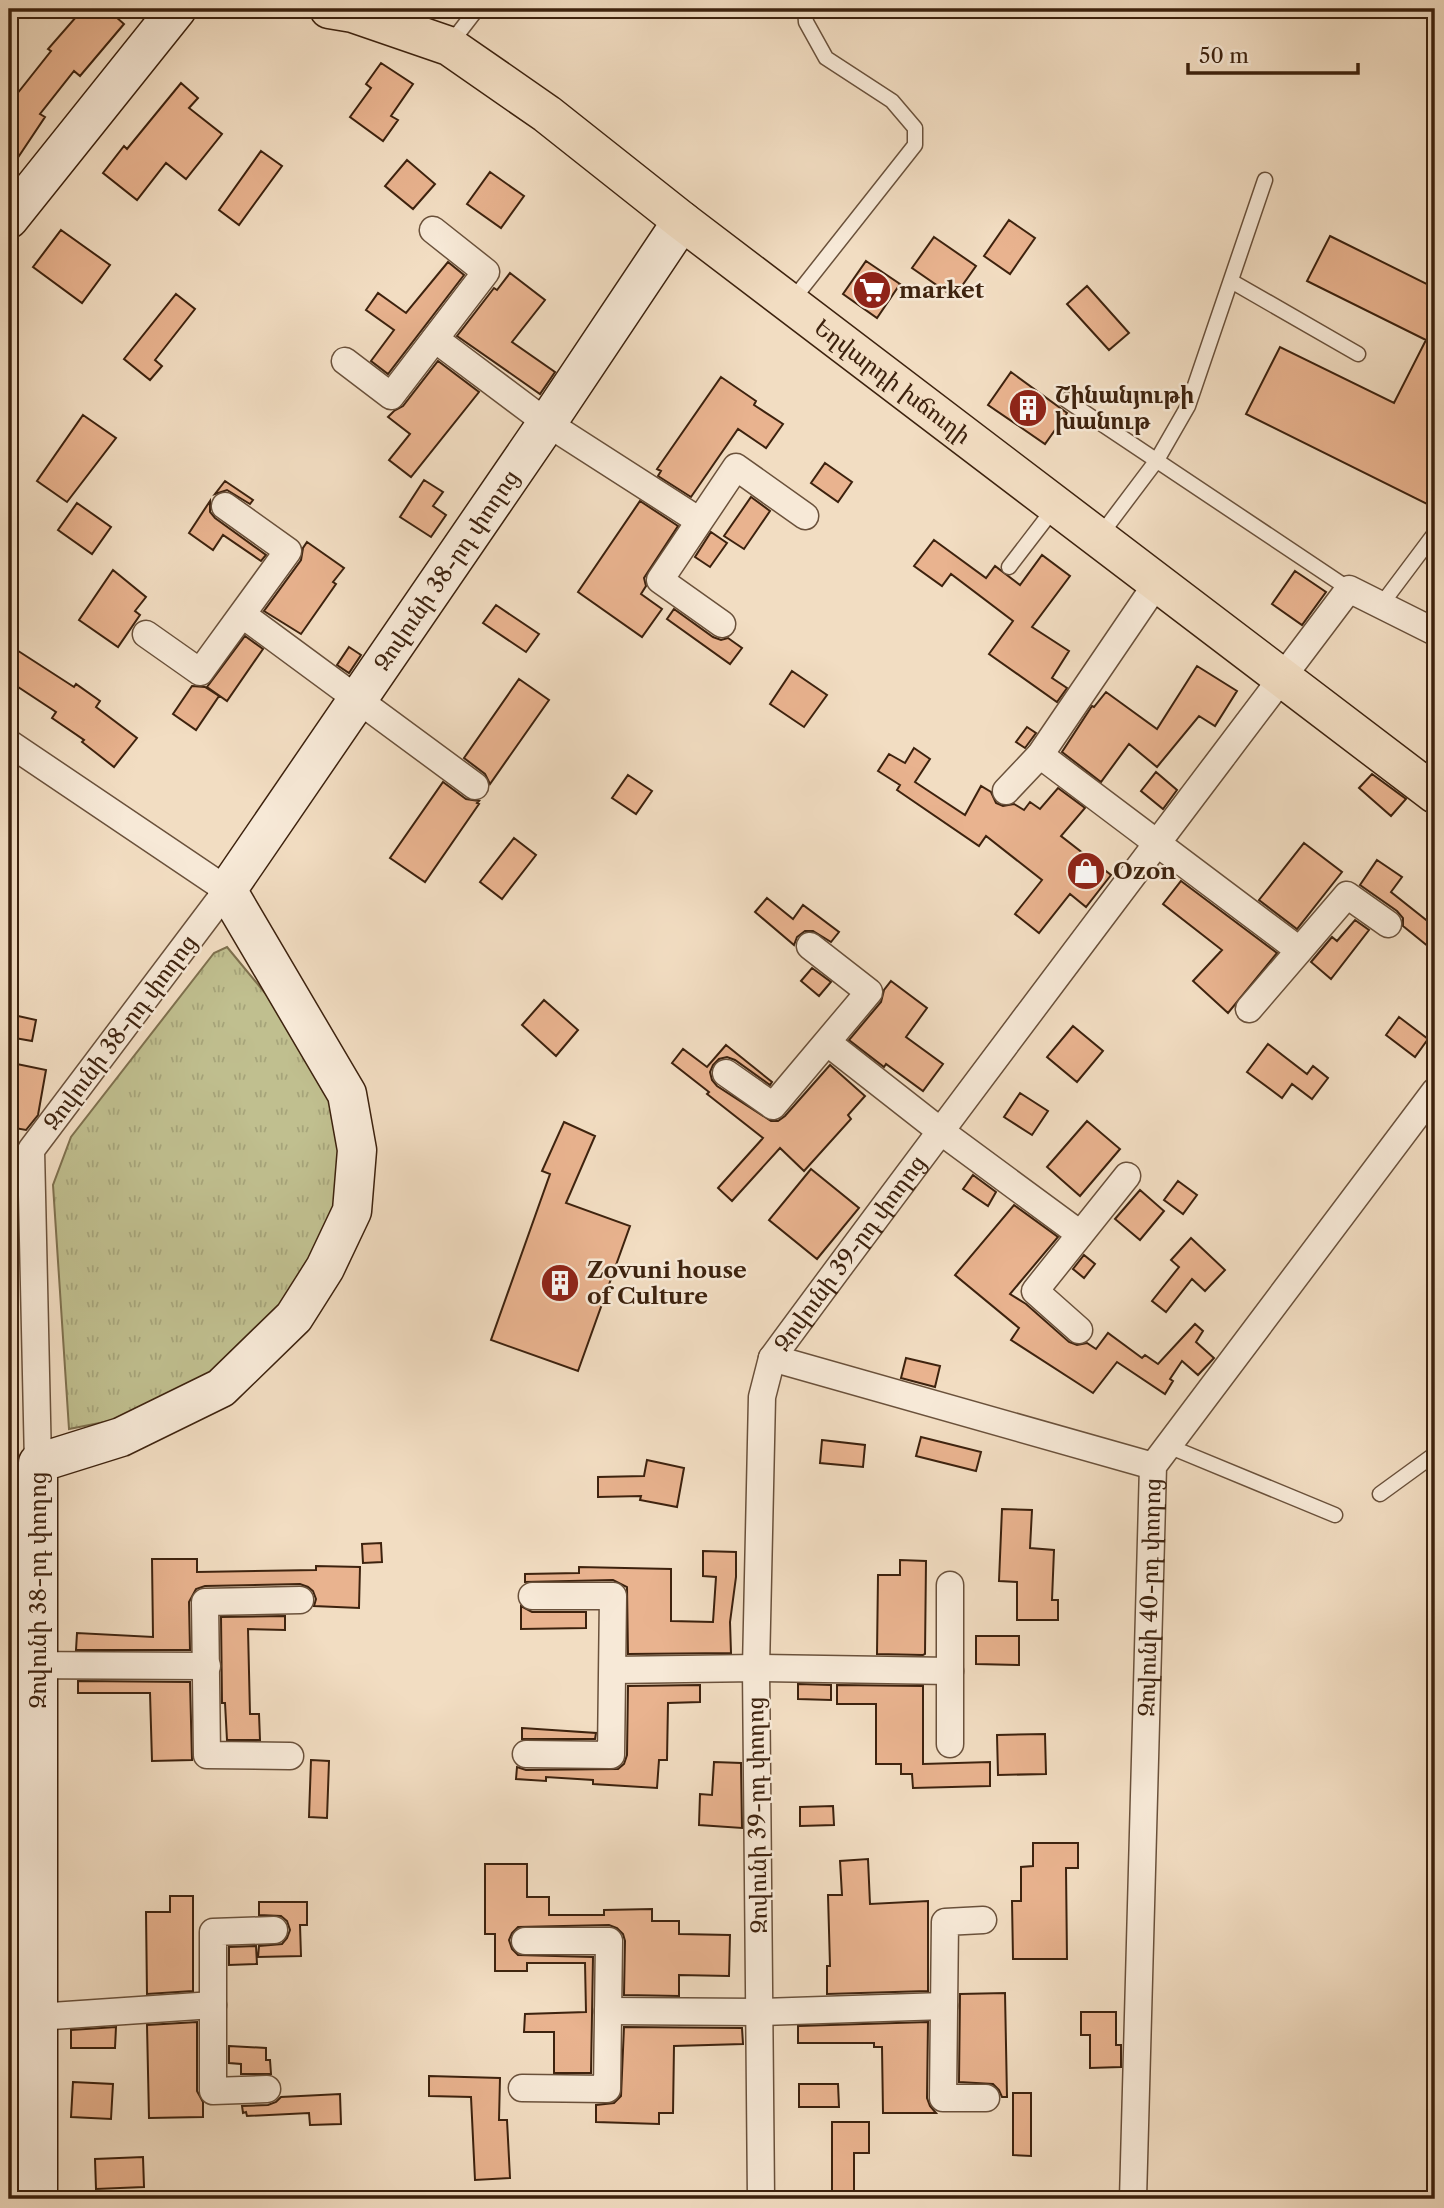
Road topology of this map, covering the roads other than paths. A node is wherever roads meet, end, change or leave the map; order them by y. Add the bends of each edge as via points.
1 (177, 9) edge
2 (329, 9) edge
3 (477, 9) edge
4 (805, 9) edge
5 (449, 46) junction
6 (1265, 180) dead end
7 (9, 219) edge
8 (682, 221) junction
9 (433, 230) dead end
10 (1231, 281) junction
11 (790, 303) junction
12 (435, 340) junction
13 (1358, 354) dead end
14 (345, 361) dead end
15 (1066, 400) dead end
16 (547, 424) junction
17 (1157, 460) junction
18 (1056, 505) junction
19 (225, 506) dead end
20 (806, 516) dead end
21 (698, 520) junction
22 (1435, 533) edge
23 (1098, 538) junction
24 (1009, 567) dead end
25 (1157, 583) junction
26 (1349, 589) junction
27 (1381, 605) junction
28 (243, 615) junction
29 (722, 624) dead end
30 (1435, 632) edge
31 (146, 634) dead end
32 (1282, 678) junction
33 (358, 700) junction
34 (9, 743) edge
35 (1040, 755) junction
36 (475, 786) dead end
37 (1006, 791) dead end
38 (1435, 794) edge
39 (1158, 844) junction
40 (227, 890) junction
41 (1388, 924) dead end
42 (810, 946) dead end
43 (1299, 950) junction
44 (1249, 1009) dead end
45 (828, 1043) junction
46 (726, 1073) dead end
47 (1435, 1091) edge
48 (939, 1130) junction
49 (20, 1146) edge
50 (1127, 1176) dead end
51 (1080, 1234) junction
52 (1079, 1329) dead end
53 (772, 1358) junction
54 (1435, 1454) edge
55 (1160, 1456) junction
56 (38, 1464) junction
57 (1380, 1494) dead end
58 (1335, 1515) dead end
59 (950, 1585) dead end
60 (532, 1596) dead end
61 (300, 1600) dead end
62 (23, 1665) edge
63 (207, 1666) junction
64 (756, 1668) junction
65 (613, 1670) junction
66 (950, 1671) junction
67 (950, 1744) dead end
68 (526, 1754) dead end
69 (290, 1756) dead end
70 (983, 1920) dead end
71 (274, 1930) dead end
72 (525, 1941) dead end
73 (213, 2005) junction
74 (944, 2006) junction
75 (608, 2011) junction
76 (759, 2012) junction
77 (23, 2016) edge
78 (522, 2088) dead end
79 (267, 2090) dead end
80 (986, 2098) dead end
81 (38, 2199) edge
82 (761, 2199) edge
83 (1133, 2199) edge

1 - 7 street
2 - 5 main road, Եղվարդի խճուղի via 354,13
3 - 5 lane
4 - 11 lane via 806,22 826,58 892,102 915,128 915,145
5 - 8 main road, Եղվարդի խճուղի via 547,114
6 - 10 lane
8 - 11 main road, Եղվարդի խճուղի
8 - 16 street, Զովունի 38-րդ փողոց
9 - 12 street via 486,272
10 - 13 lane
10 - 17 lane via 1188,405
11 - 18 main road, Եղվարդի խճուղի
12 - 14 street via 391,396
12 - 16 street
15 - 17 lane
16 - 21 street
16 - 33 street, Զովունի 38-րդ փողոց
17 - 23 lane
17 - 26 lane
18 - 23 main road, Եղվարդի խճուղի
18 - 24 lane
19 - 28 street via 288,551
20 - 21 street via 736,467
21 - 29 street via 660,580
22 - 27 lane
23 - 25 main road, Եղվարդի խճուղի
25 - 32 main road, Եղվարդի խճուղի
25 - 35 street
26 - 27 street
26 - 32 street, Զովունի 39-րդ փողոց
27 - 30 street
28 - 31 street via 200,672
28 - 33 street
32 - 38 main road, Եղվարդի խճուղի
32 - 39 street, Զովունի 39-րդ փողոց
33 - 36 street
33 - 40 street, Զովունի 38-րդ փողոց
34 - 40 street
35 - 37 street
35 - 39 street
39 - 43 street
39 - 48 street, Զովունի 39-րդ փողոց
40 - 49 street, Զովունի 38-րդ փողոց
40 - 56 street via 347,1094 357,1150 352,1210 325,1268 294,1317 221,1388 121,1437
41 - 43 street via 1348,895
42 - 45 street via 869,992
43 - 44 street
45 - 46 street via 774,1106
45 - 48 street
47 - 55 street, Զովունի 40-րդ փողոց
48 - 51 street
48 - 53 street, Զովունի 39-րդ փողոց
49 - 56 street, Զովունի 38-րդ փողոց
50 - 51 street
51 - 52 street via 1035,1291
53 - 55 street
53 - 64 street, Զովունի 39-րդ փողոց via 762,1397
54 - 57 lane
55 - 58 lane
55 - 83 street, Զովունի 40-րդ փողոց
56 - 62 street, Զովունի 38-րդ փողոց
59 - 66 street
60 - 65 street via 613,1596
61 - 63 street via 205,1602
62 - 63 street
62 - 77 street, Զովունի 38-րդ փողոց
63 - 69 street via 207,1755
64 - 65 street
64 - 66 street
64 - 76 street, Զովունի 39-րդ փողոց
65 - 68 street via 611,1755
66 - 67 street
70 - 74 street via 945,1922
71 - 73 street via 213,1932
72 - 75 street via 609,1941
73 - 77 street
73 - 79 street via 213,2091
74 - 76 street
74 - 80 street via 943,2098
75 - 76 street
75 - 78 street via 607,2089
76 - 82 street, Զովունի 39-րդ փողոց
77 - 81 street, Զովունի 38-րդ փողոց

